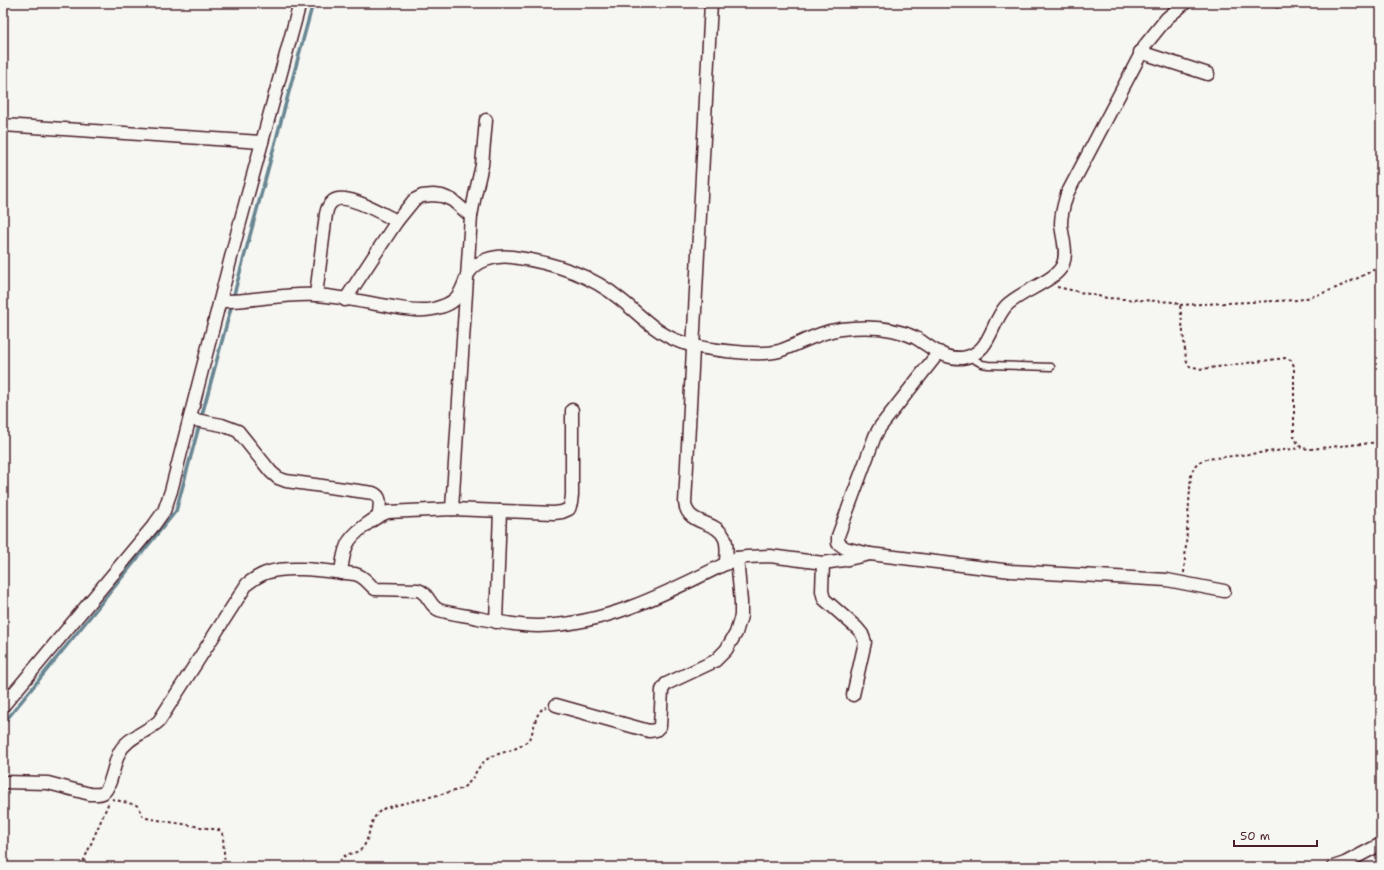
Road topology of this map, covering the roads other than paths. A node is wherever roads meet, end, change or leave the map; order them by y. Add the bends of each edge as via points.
1 (300, 3) edge
2 (711, 3) edge
3 (1185, 3) edge
4 (1140, 52) junction
5 (1208, 74) dead end
6 (486, 120) dead end
7 (3, 125) edge
8 (262, 142) junction
9 (471, 216) junction
10 (397, 221) junction
11 (468, 273) junction
12 (316, 295) junction
13 (345, 300) junction
14 (224, 301) junction
15 (693, 346) junction
16 (939, 352) junction
17 (970, 357) junction
18 (1051, 367) dead end
19 (572, 410) dead end
20 (197, 420) junction
21 (452, 509) junction
22 (500, 510) junction
23 (378, 515) junction
24 (870, 554) junction
25 (737, 558) junction
26 (823, 563) junction
27 (726, 564) junction
28 (341, 573) junction
29 (1224, 592) dead end
30 (496, 622) junction
31 (853, 695) dead end
32 (3, 706) edge
33 (556, 706) road end
34 (3, 782) edge
35 (1381, 844) edge
36 (1333, 867) edge

1 - 8 street
2 - 15 street
3 - 4 street via 1155,31
4 - 5 street
4 - 17 street via 1067,194 1061,217 1065,260 1062,269 1005,307 980,351
6 - 9 street via 482,165
7 - 8 street
8 - 14 street
9 - 10 street via 452,200 433,195 414,200
9 - 11 street
10 - 12 street via 348,199 332,201 326,214
10 - 13 street
11 - 13 street via 455,300 429,310 412,310
11 - 15 street via 477,264 489,258 509,257 560,267 584,276 618,296 660,332 676,341
11 - 21 street
12 - 13 street
12 - 14 street
14 - 20 street
15 - 16 street via 763,354 841,329 886,328 902,332
15 - 27 street via 686,511 690,516 720,531 727,548
16 - 17 street via 957,358
16 - 24 street via 880,427 838,536 838,542 845,548
17 - 18 lane via 988,365
19 - 22 street via 572,495 569,509 554,513
20 - 23 street via 238,431 278,478 378,494
20 - 32 street via 164,511
21 - 22 street
21 - 23 street via 397,510
22 - 30 street
23 - 28 street via 352,537 345,552
24 - 26 street
24 - 29 street via 1011,571 1184,582
25 - 26 street via 770,556
25 - 27 street
25 - 33 street via 741,616 736,633 726,650 715,661 666,684 662,690 660,726 656,730 649,731
26 - 31 street via 824,599 857,628 865,642
27 - 30 street via 660,596 601,616 558,625 523,626
28 - 30 street via 361,576 375,588 423,591 436,608
28 - 34 street via 307,570 270,572 258,576 247,584 162,717 152,728 126,742 104,792 90,794 40,782
35 - 36 street

